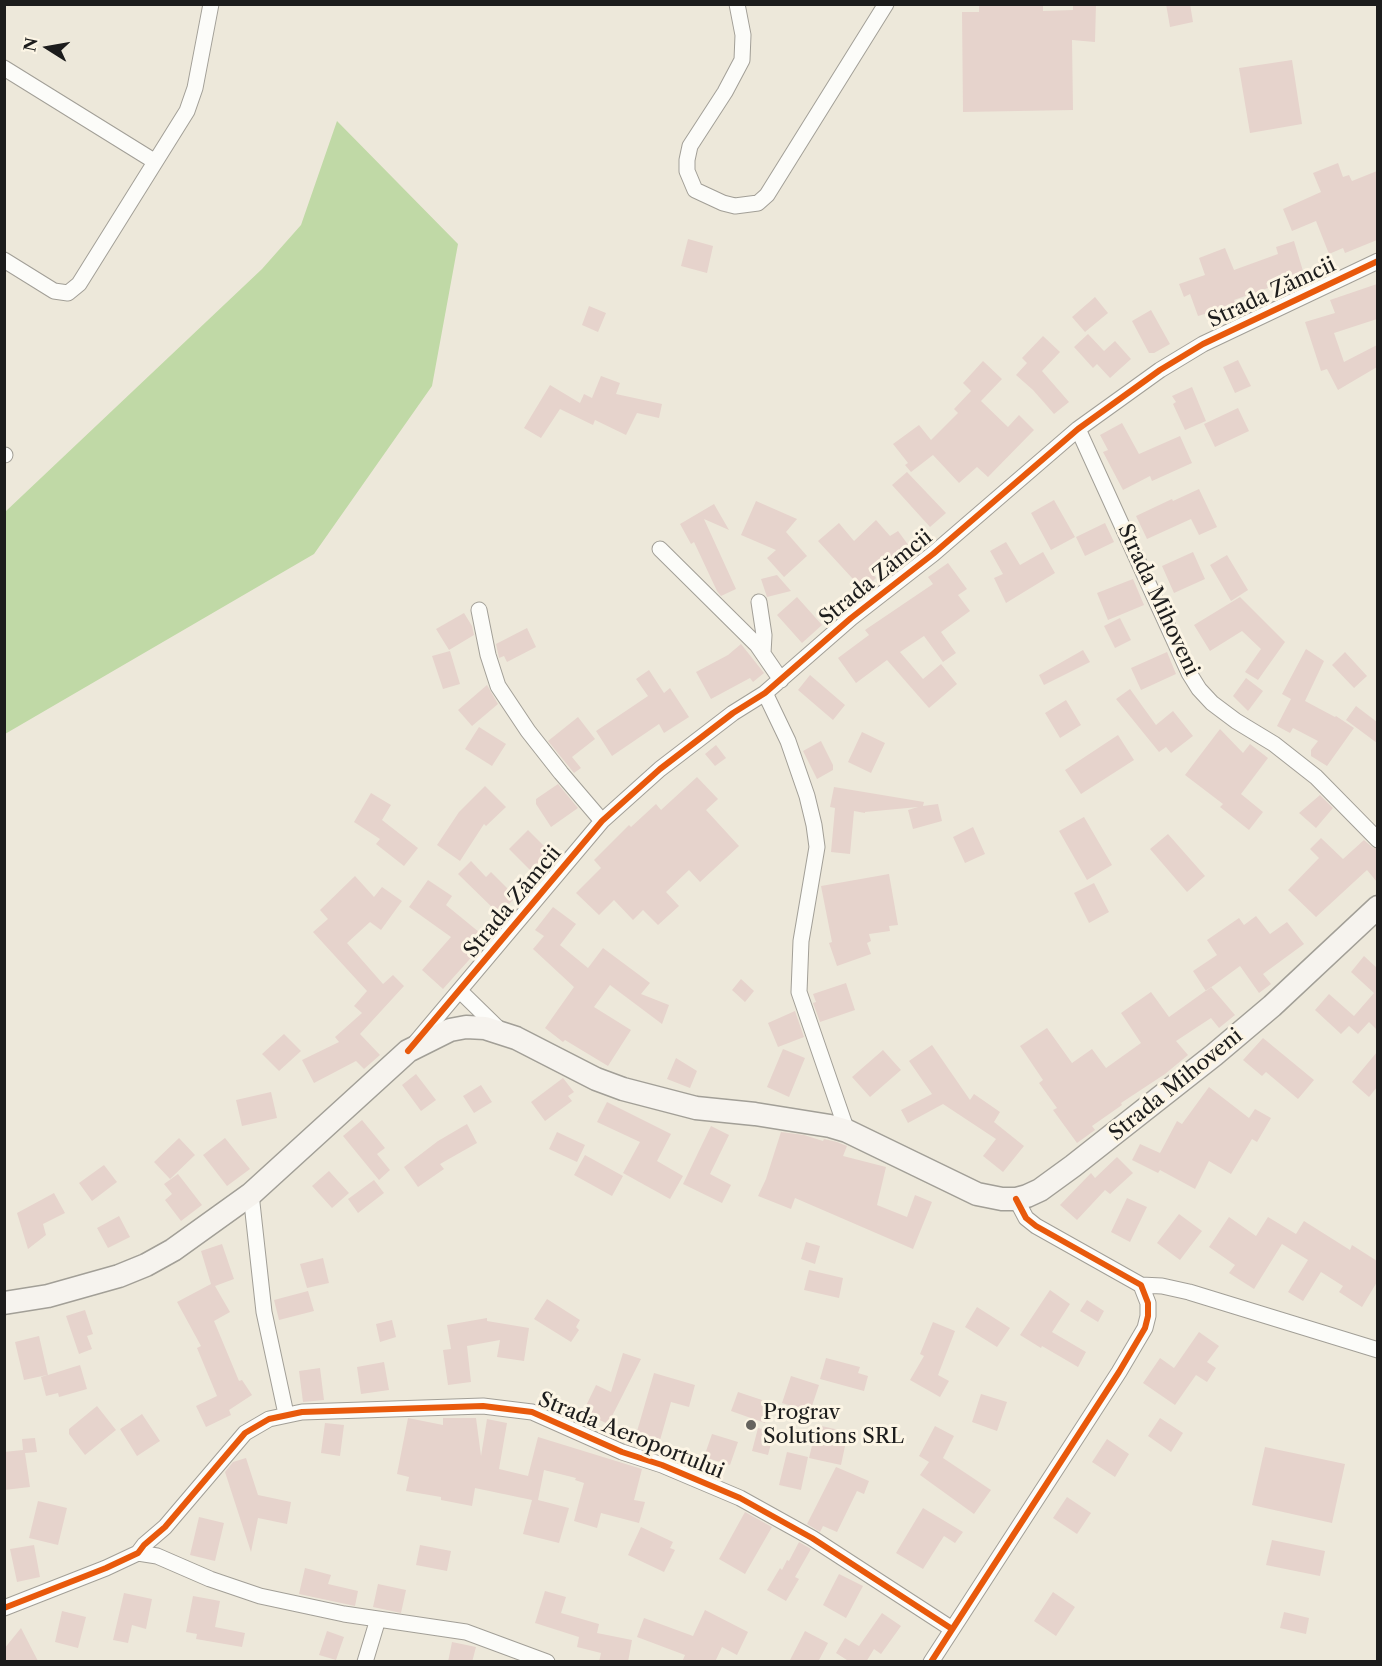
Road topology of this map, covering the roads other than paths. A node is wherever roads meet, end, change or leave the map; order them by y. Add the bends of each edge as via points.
1 (736, 4) edge
2 (886, 4) edge
3 (210, 5) edge
4 (4, 68) edge
5 (154, 161) junction
6 (4, 260) edge
7 (1377, 261) edge
8 (1078, 429) junction
9 (660, 549) dead end
10 (759, 602) dead end
11 (479, 610) dead end
12 (763, 653) junction
13 (781, 680) junction
14 (765, 693) junction
15 (602, 821) junction
16 (1377, 840) edge
17 (1377, 907) edge
18 (460, 991) junction
19 (504, 1034) junction
20 (408, 1051) junction
21 (847, 1131) junction
22 (251, 1194) junction
23 (1016, 1199) junction
24 (1141, 1285) junction
25 (4, 1303) edge
26 (1377, 1350) edge
27 (286, 1414) junction
28 (138, 1553) junction
29 (4, 1608) edge
30 (378, 1619) junction
31 (952, 1629) junction
32 (365, 1662) edge
33 (547, 1662) edge
34 (931, 1662) edge

1 - 2 street via 743,35 742,60 690,146 687,160 695,190 735,206 758,203 767,195
3 - 5 street via 187,111
4 - 5 street
5 - 6 street via 73,290 62,294 54,291
7 - 8 street, Strada Zămcii via 1203,344
8 - 13 street, Strada Zămcii
8 - 16 street, Strada Mihoveni via 1199,689 1212,703 1316,777
9 - 12 street
10 - 12 street
11 - 15 street via 498,686 561,774
12 - 13 street
13 - 14 street, Strada Zămcii
14 - 15 street, Strada Zămcii via 693,742
14 - 21 street via 788,741 814,825 817,847 801,941 799,992
15 - 18 street, Strada Zămcii
17 - 23 main road, Strada Mihoveni via 1205,1063 1064,1173 1040,1190
18 - 19 street
18 - 20 street, Strada Zămcii
19 - 20 main road, Strada Zămcii via 466,1027 450,1030
19 - 21 main road, Strada Zămcii via 596,1079 659,1100 812,1122
20 - 22 main road, Strada Zămcii
21 - 23 main road, Strada Zămcii via 965,1189 990,1198
22 - 25 main road, Strada Zămcii via 146,1265 84,1287
22 - 27 street via 264,1312
23 - 24 street via 1036,1227
24 - 26 street via 1189,1292
24 - 31 street via 1149,1303 1145,1328
27 - 28 street, Strada Aeroportului via 245,1433
27 - 31 street, Strada Aeroportului via 440,1406 532,1412 740,1498 812,1538
28 - 29 street
28 - 30 street via 157,1556 260,1596
30 - 32 street
30 - 33 street via 466,1632
31 - 34 street

